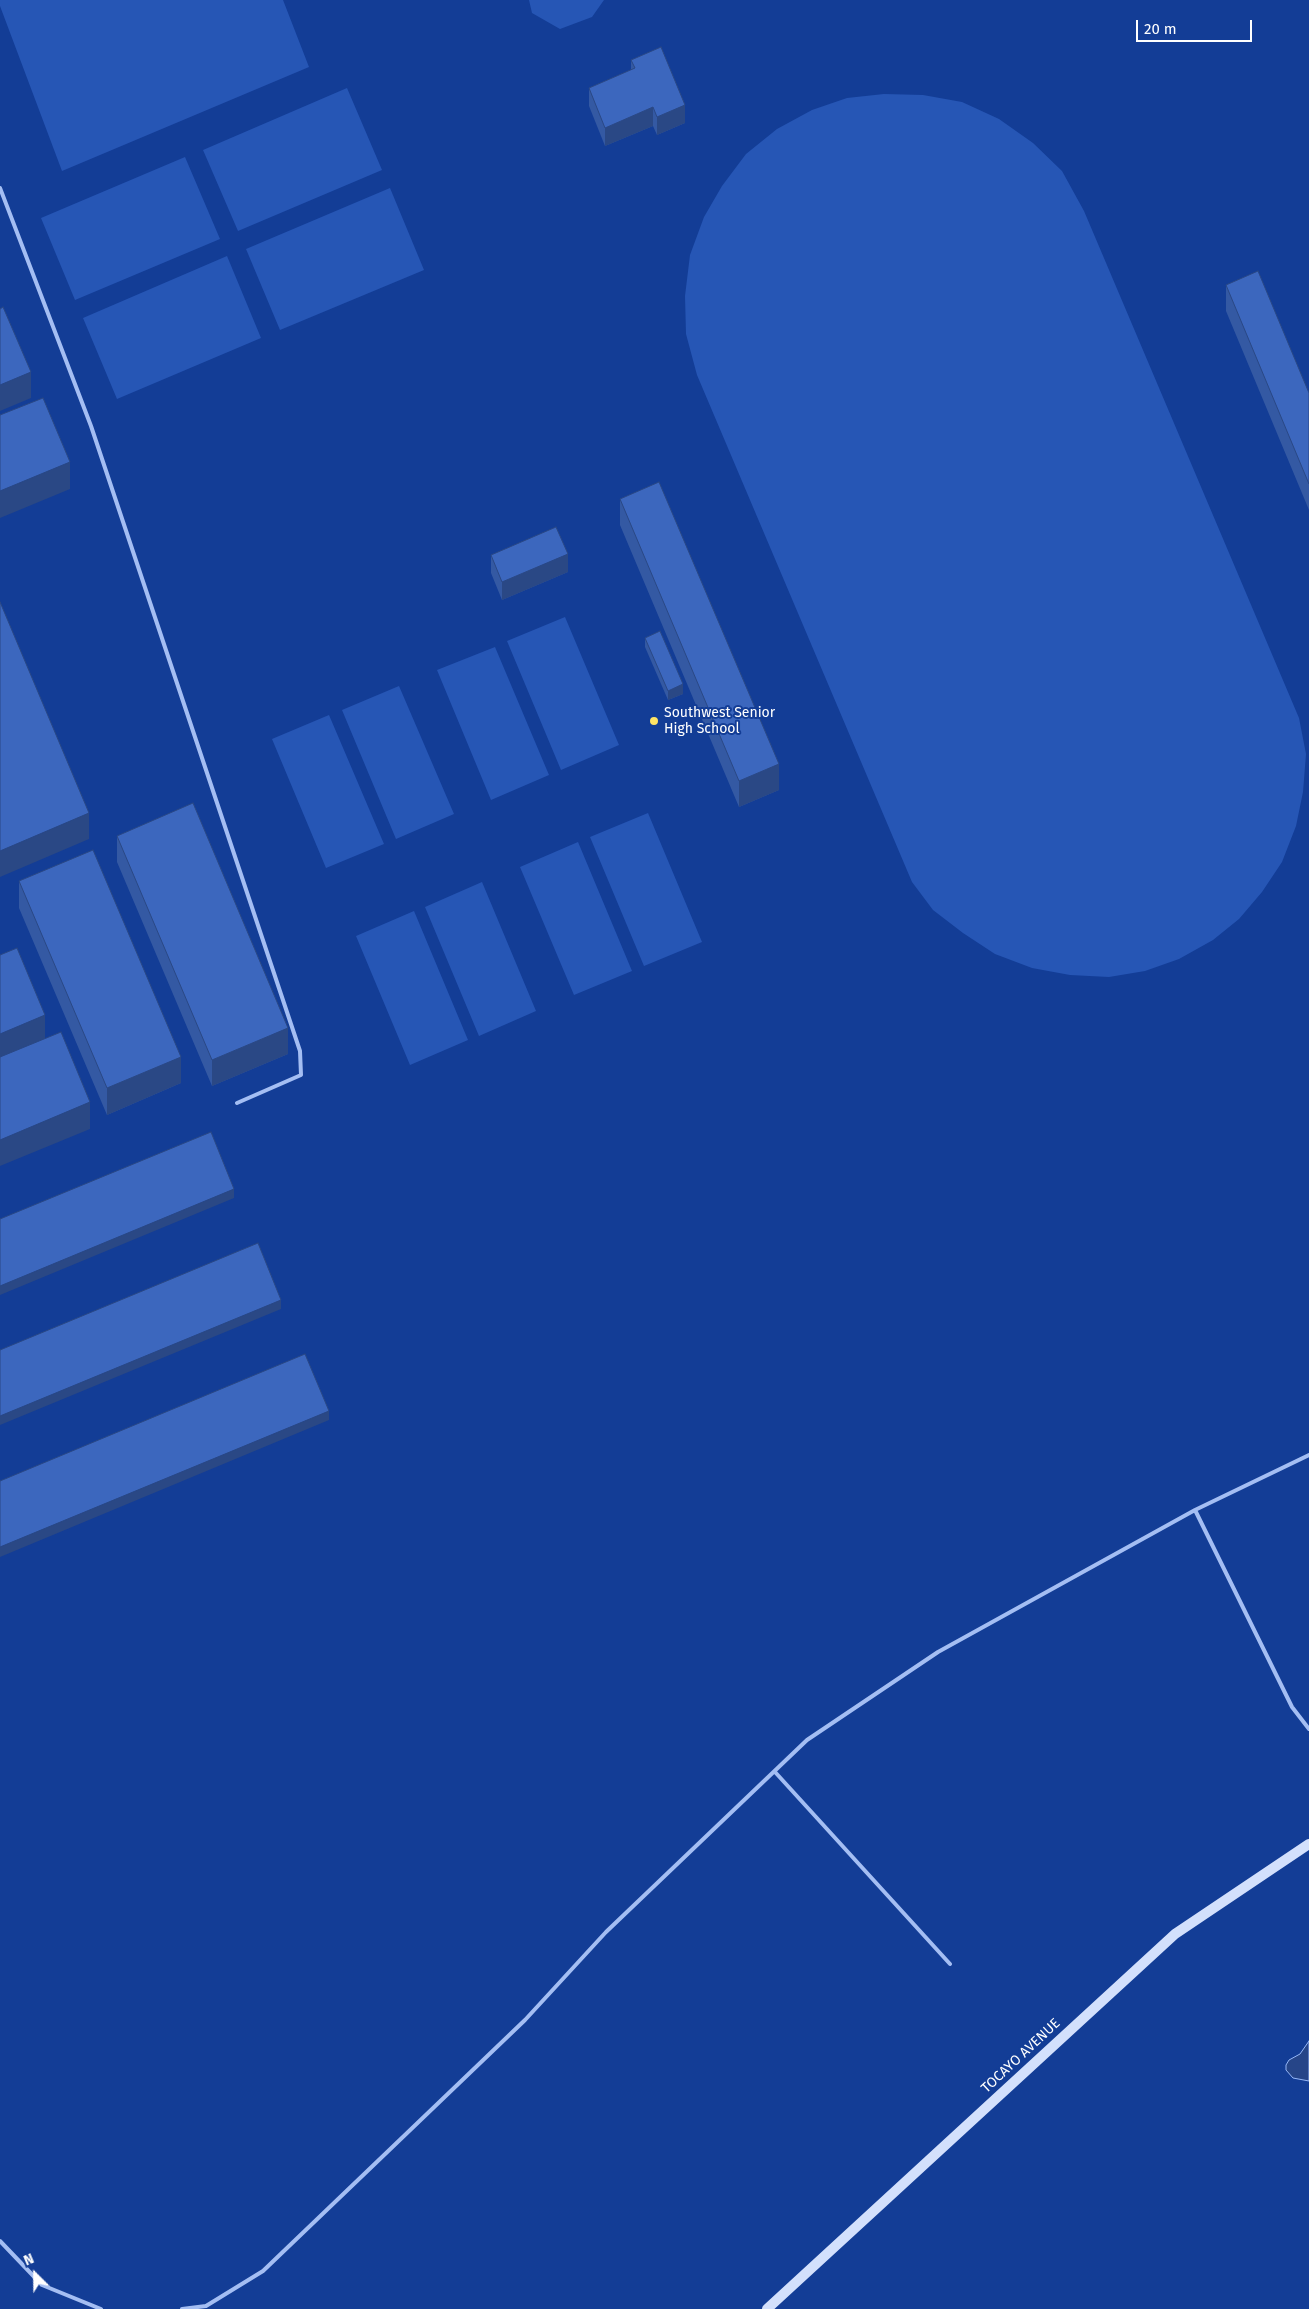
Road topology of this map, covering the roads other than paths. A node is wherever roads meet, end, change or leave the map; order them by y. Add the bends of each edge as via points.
1 (0, 188) edge
2 (237, 1103) dead end
3 (1309, 1455) edge
4 (1195, 1510) junction
5 (1309, 1729) edge
6 (775, 1772) junction
7 (1309, 1844) edge
8 (950, 1964) dead end
9 (0, 2241) edge
10 (101, 2309) edge
11 (182, 2309) edge
12 (767, 2309) edge

1 - 2 lane via 91,426 300,1051 301,1075
3 - 4 lane
4 - 5 lane via 1292,1707
4 - 6 lane via 938,1652 807,1740
6 - 8 lane
6 - 11 lane via 606,1932 525,2020 263,2271 206,2306
7 - 12 main road, TOCAYO AVENUE via 1175,1934
9 - 10 lane via 42,2285

